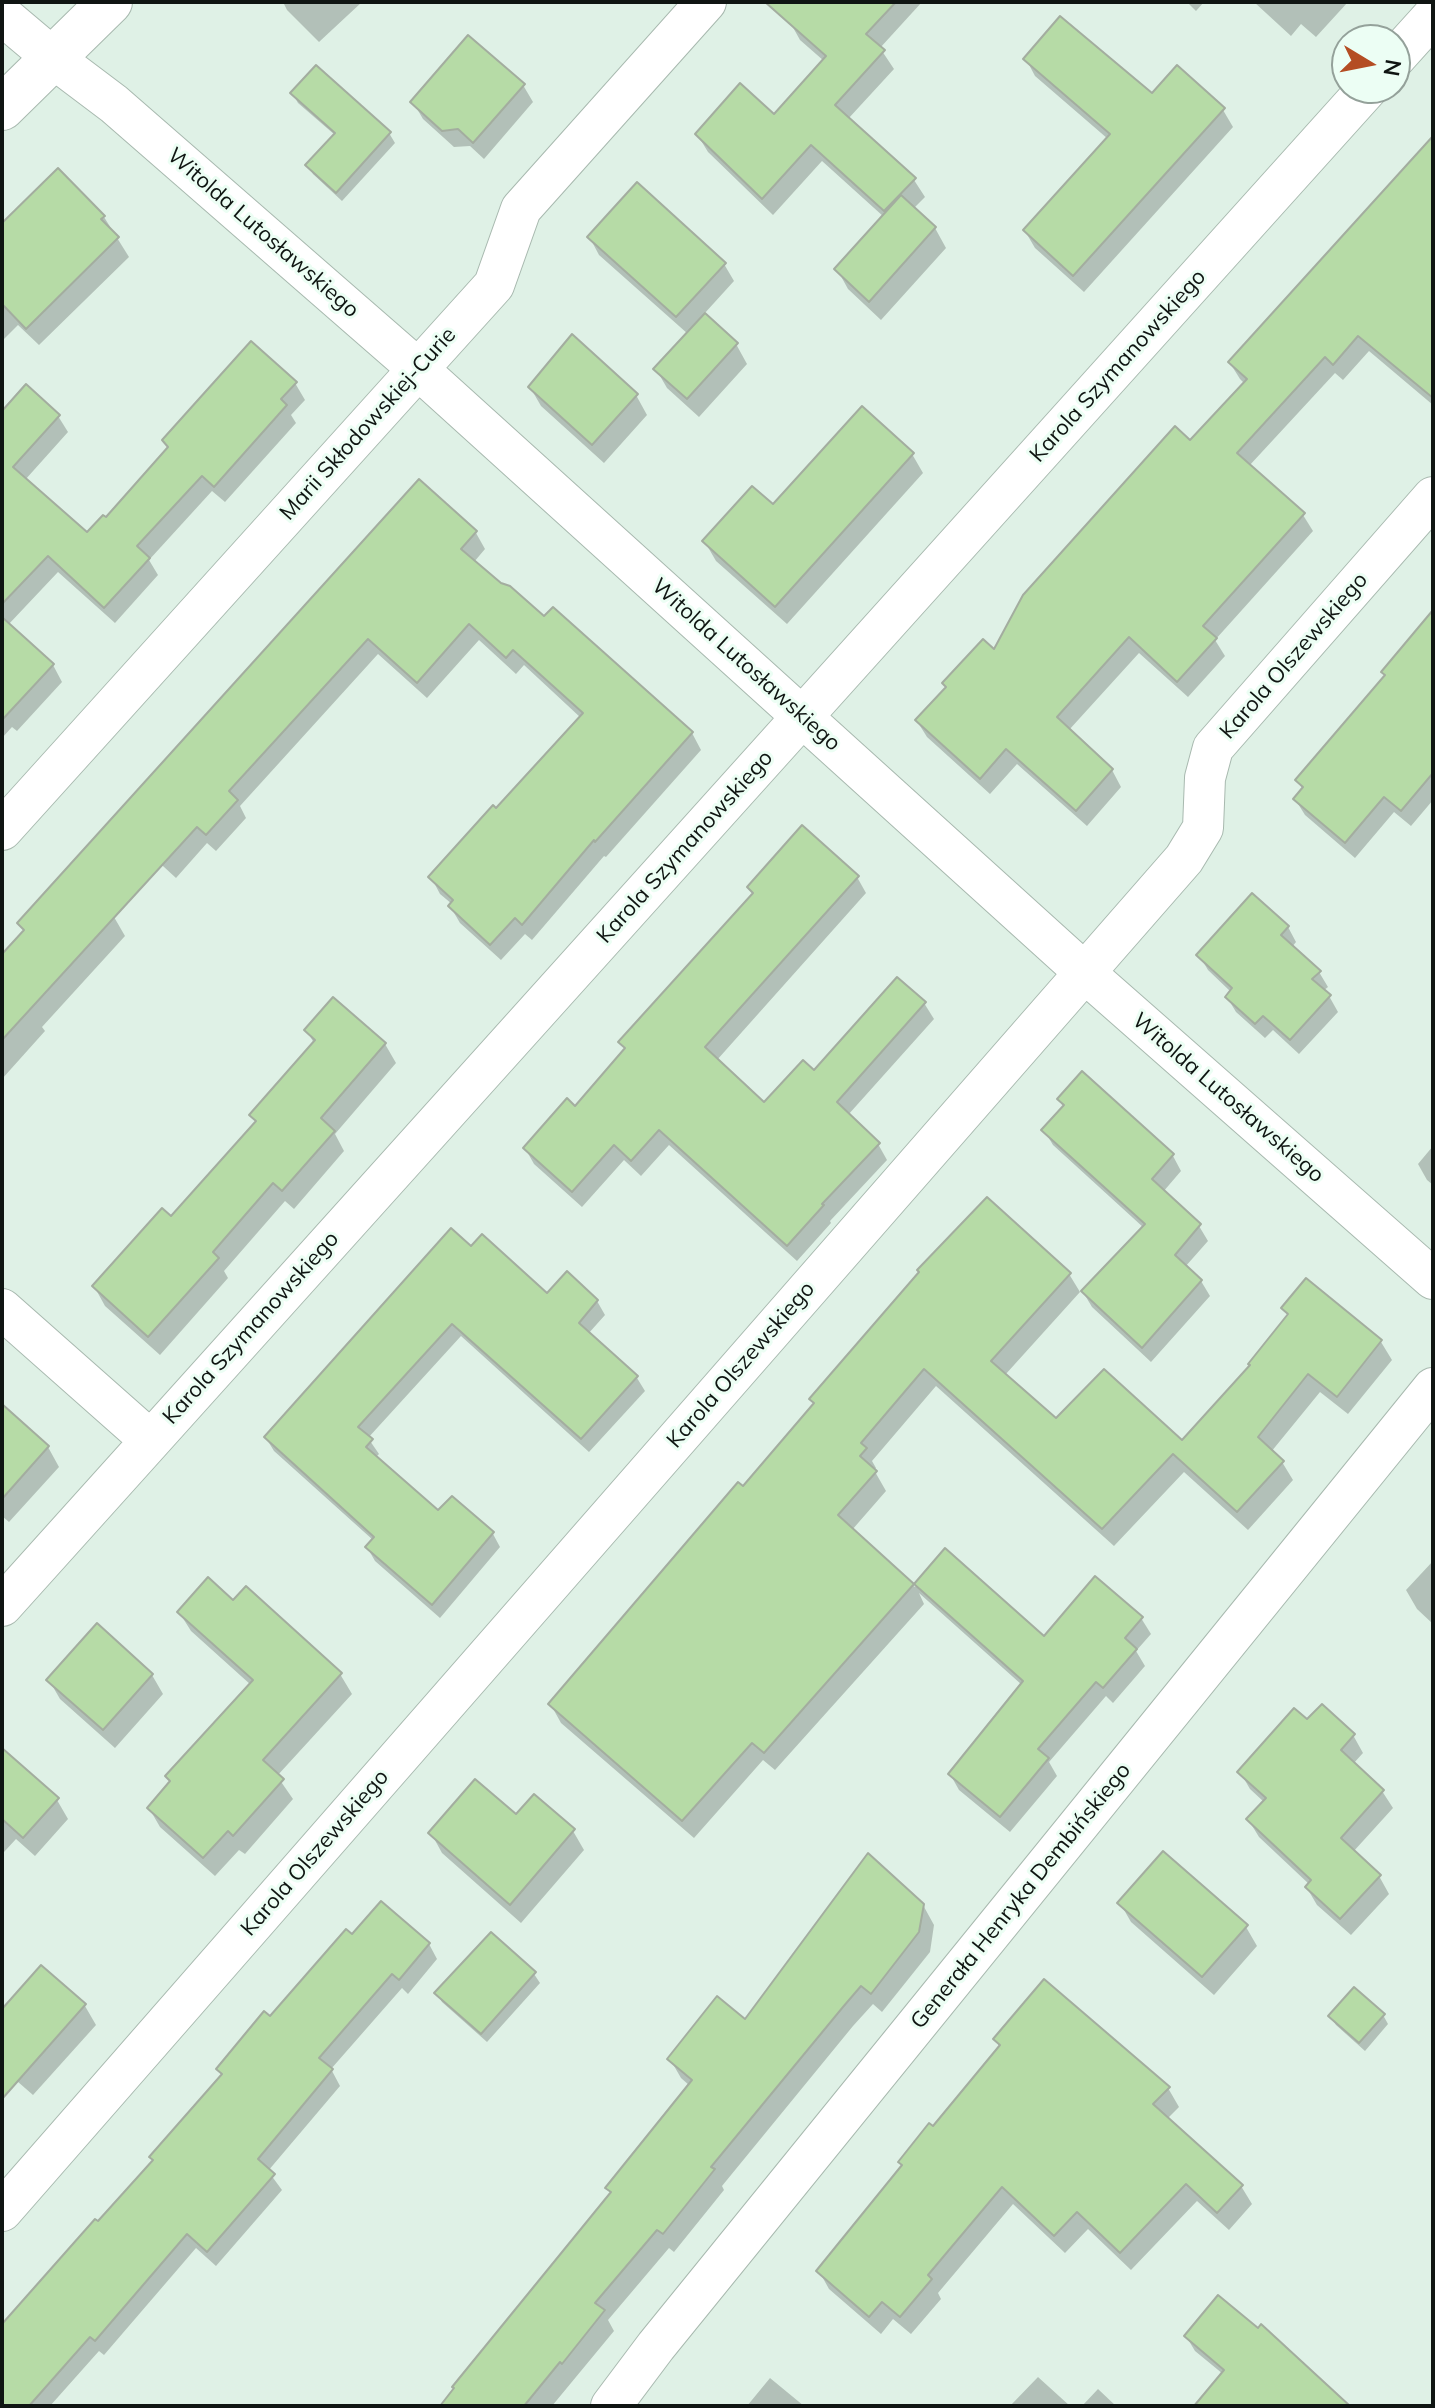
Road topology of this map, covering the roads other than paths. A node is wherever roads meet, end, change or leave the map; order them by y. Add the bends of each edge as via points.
1 (110, 2) edge
2 (706, 2) edge
3 (2, 15) edge
4 (1433, 16) edge
5 (1411, 40) edge
6 (53, 58) junction
7 (1354, 104) edge
8 (2, 108) edge
9 (418, 369) junction
10 (1433, 497) edge
11 (803, 716) junction
12 (2, 830) edge
13 (1084, 972) junction
14 (1433, 1279) edge
15 (2, 1309) edge
16 (1433, 1388) edge
17 (150, 1440) junction
18 (2, 1606) edge
19 (2, 2211) edge
20 (611, 2406) edge

1 - 6 street
2 - 9 street, Marii Skłodowskiej-Curie via 521,209 494,285
3 - 6 street, Witolda Lutosławskiego
4 - 5 street
6 - 8 street
6 - 9 street, Witolda Lutosławskiego via 114,104
7 - 11 street, Karola Szymanowskiego
9 - 11 street, Witolda Lutosławskiego
9 - 12 street, Marii Skłodowskiej-Curie
10 - 13 street, Karola Olszewskiego via 1213,748 1205,778 1203,828 1184,859
11 - 13 street, Witolda Lutosławskiego
11 - 17 street, Karola Szymanowskiego
13 - 14 street, Witolda Lutosławskiego
13 - 19 street, Karola Olszewskiego
15 - 17 street
16 - 20 street, Generała Henryka Dembińskiego
17 - 18 street, Karola Szymanowskiego

